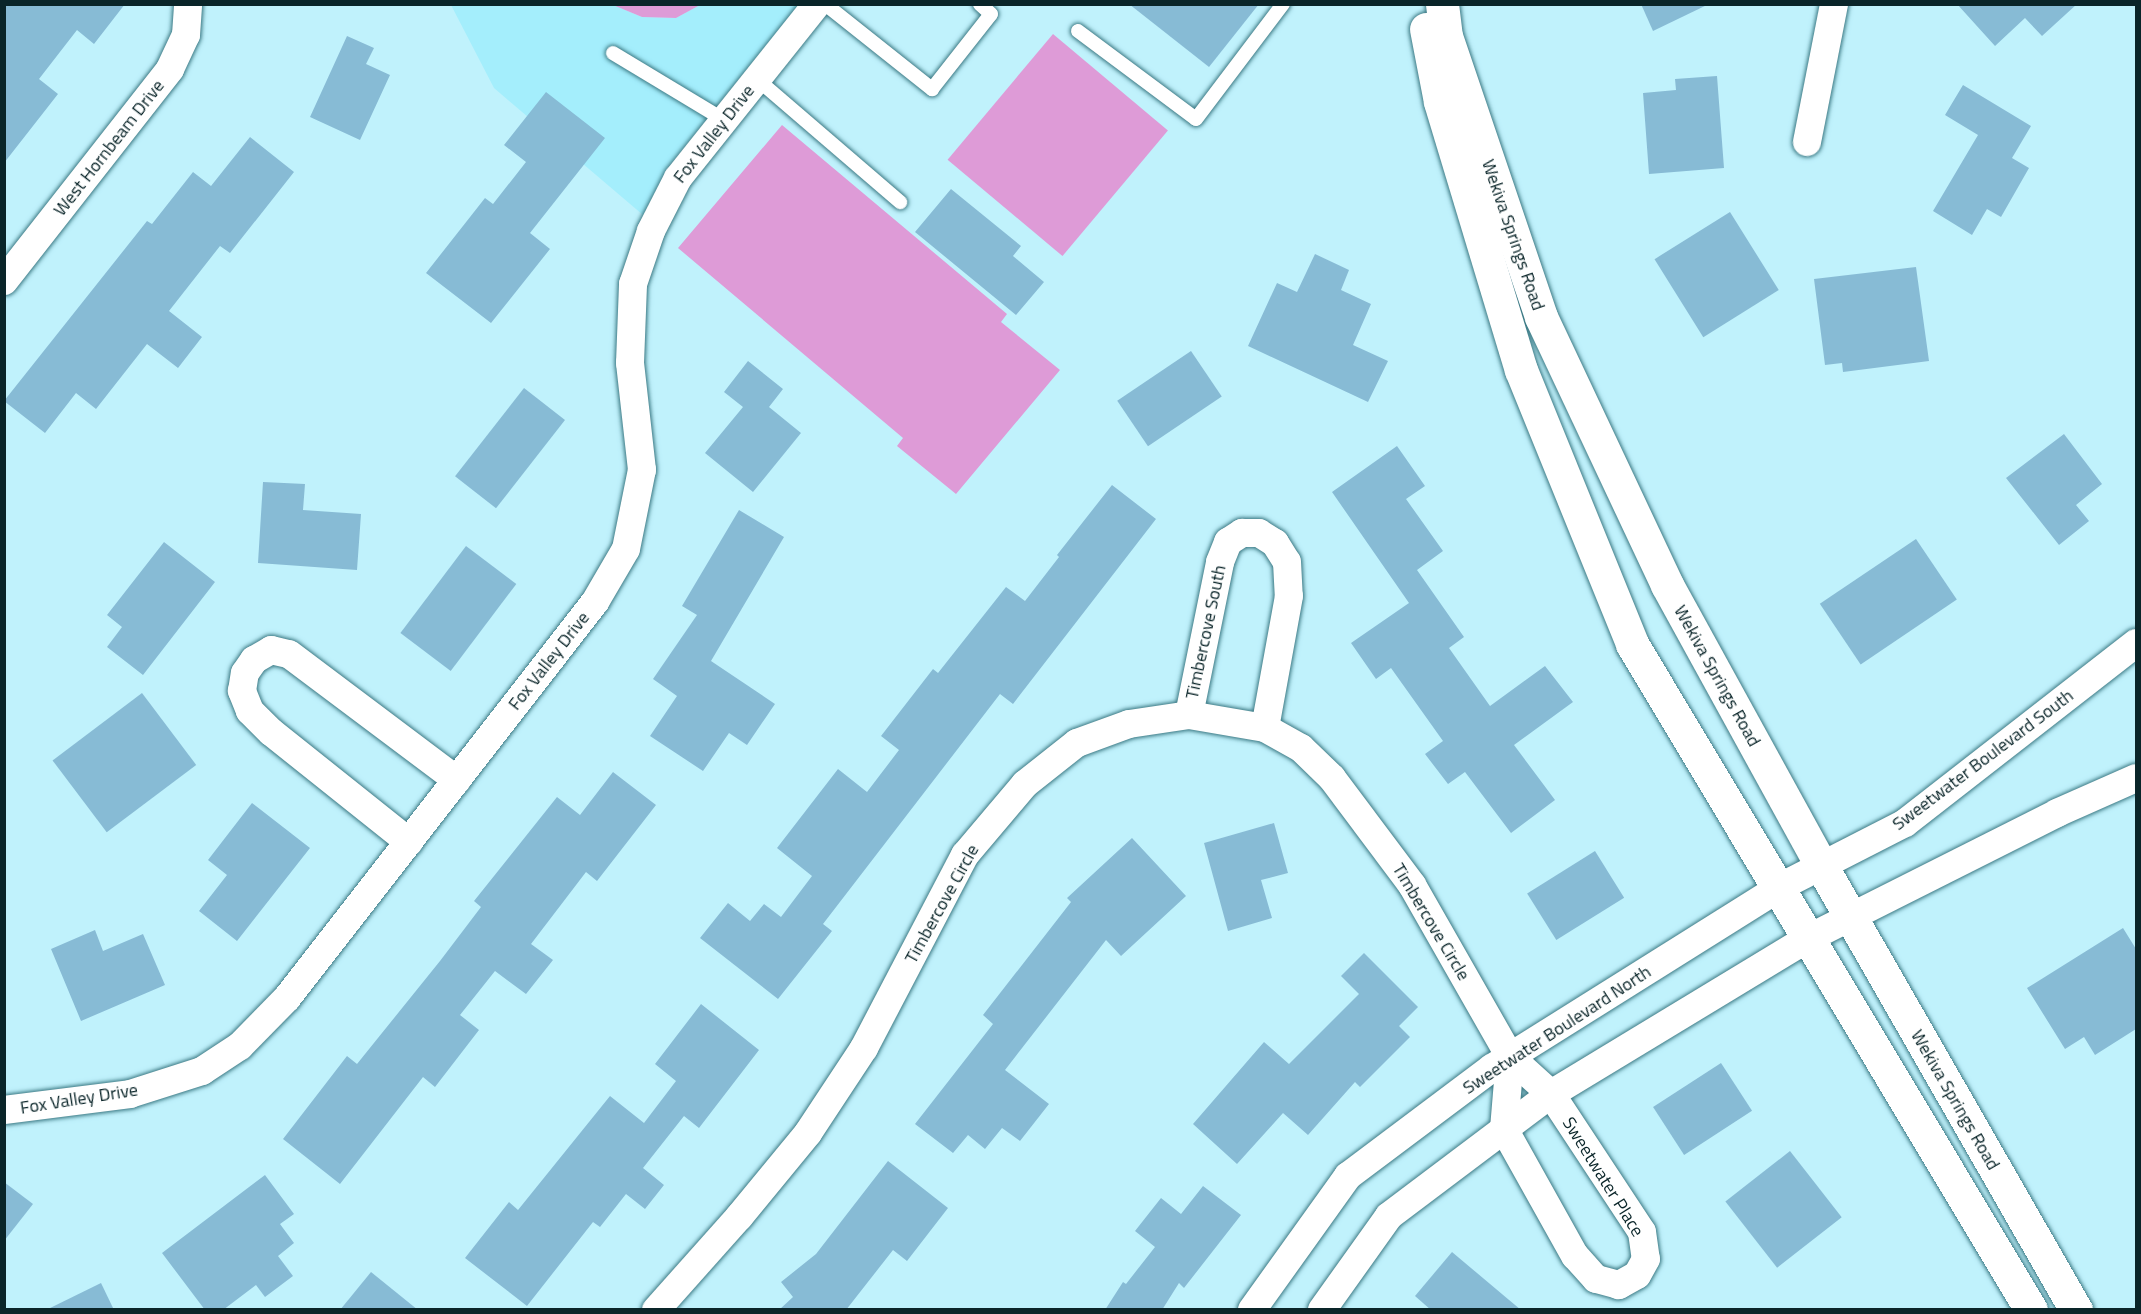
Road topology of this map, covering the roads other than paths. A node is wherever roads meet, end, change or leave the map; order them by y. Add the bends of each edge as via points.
1 (188, 4) edge
2 (817, 4) edge
3 (825, 4) edge
4 (980, 4) edge
5 (1282, 4) edge
6 (1421, 4) edge
7 (1442, 4) edge
8 (1834, 4) edge
9 (1078, 31) dead end
10 (612, 53) dead end
11 (757, 79) junction
12 (724, 120) junction
13 (1807, 142) dead end
14 (900, 202) dead end
15 (4, 280) edge
16 (2136, 643) edge
17 (1189, 715) junction
18 (1265, 728) junction
19 (2136, 778) edge
20 (457, 780) junction
21 (410, 842) junction
22 (1822, 867) junction
23 (1780, 887) junction
24 (1851, 917) junction
25 (1809, 938) junction
26 (1510, 1057) junction
27 (1551, 1094) junction
28 (4, 1110) edge
29 (1504, 1129) junction
30 (656, 1310) edge
31 (1252, 1310) edge
32 (1322, 1310) edge
33 (2031, 1310) edge
34 (2076, 1310) edge

1 - 15 street, West Hornbeam Drive via 186,34 170,69
2 - 11 street, Fox Valley Drive
3 - 4 lane via 932,89 992,14
5 - 9 lane via 1196,119
6 - 23 main road, Wekiva Springs Road via 1440,102 1521,370 1623,622 1632,644
7 - 22 main road, Wekiva Springs Road via 1446,36 1541,317 1667,585
8 - 13 street
10 - 12 lane
11 - 12 street, Fox Valley Drive
11 - 14 lane
12 - 20 street, Fox Valley Drive via 678,178 651,231 633,284 630,363 642,470 626,549 595,602
16 - 22 street, Sweetwater Boulevard South via 1905,823
17 - 18 street, Timbercove Circle
17 - 18 street, Timbercove South via 1220,562 1228,542 1242,533 1259,534 1275,543 1287,562 1289,596
17 - 30 street, Timbercove Circle via 1129,724 1077,743 1025,784 965,855 864,1048 808,1133
18 - 26 street, Timbercove Circle via 1301,748 1346,796 1412,885
19 - 24 street via 2057,813
20 - 21 street, Fox Valley Drive
20 - 21 street via 289,654 271,650 254,660 245,673 242,691 250,711
21 - 28 street, Fox Valley Drive via 287,998 240,1046 202,1071 130,1094
22 - 23 street, Sweetwater Boulevard North
22 - 24 main road, Wekiva Springs Road
23 - 25 main road, Wekiva Springs Road
23 - 26 street, Sweetwater Boulevard North
24 - 25 street
24 - 34 main road, Wekiva Springs Road
25 - 27 street
25 - 33 main road, Wekiva Springs Road
26 - 27 street, Sweetwater Place
26 - 29 street
26 - 31 street, Sweetwater Boulevard North via 1348,1176
27 - 29 street
27 - 29 street, Sweetwater Place via 1642,1232 1646,1258 1637,1275 1619,1285 1596,1279 1575,1256
29 - 32 street via 1389,1216

